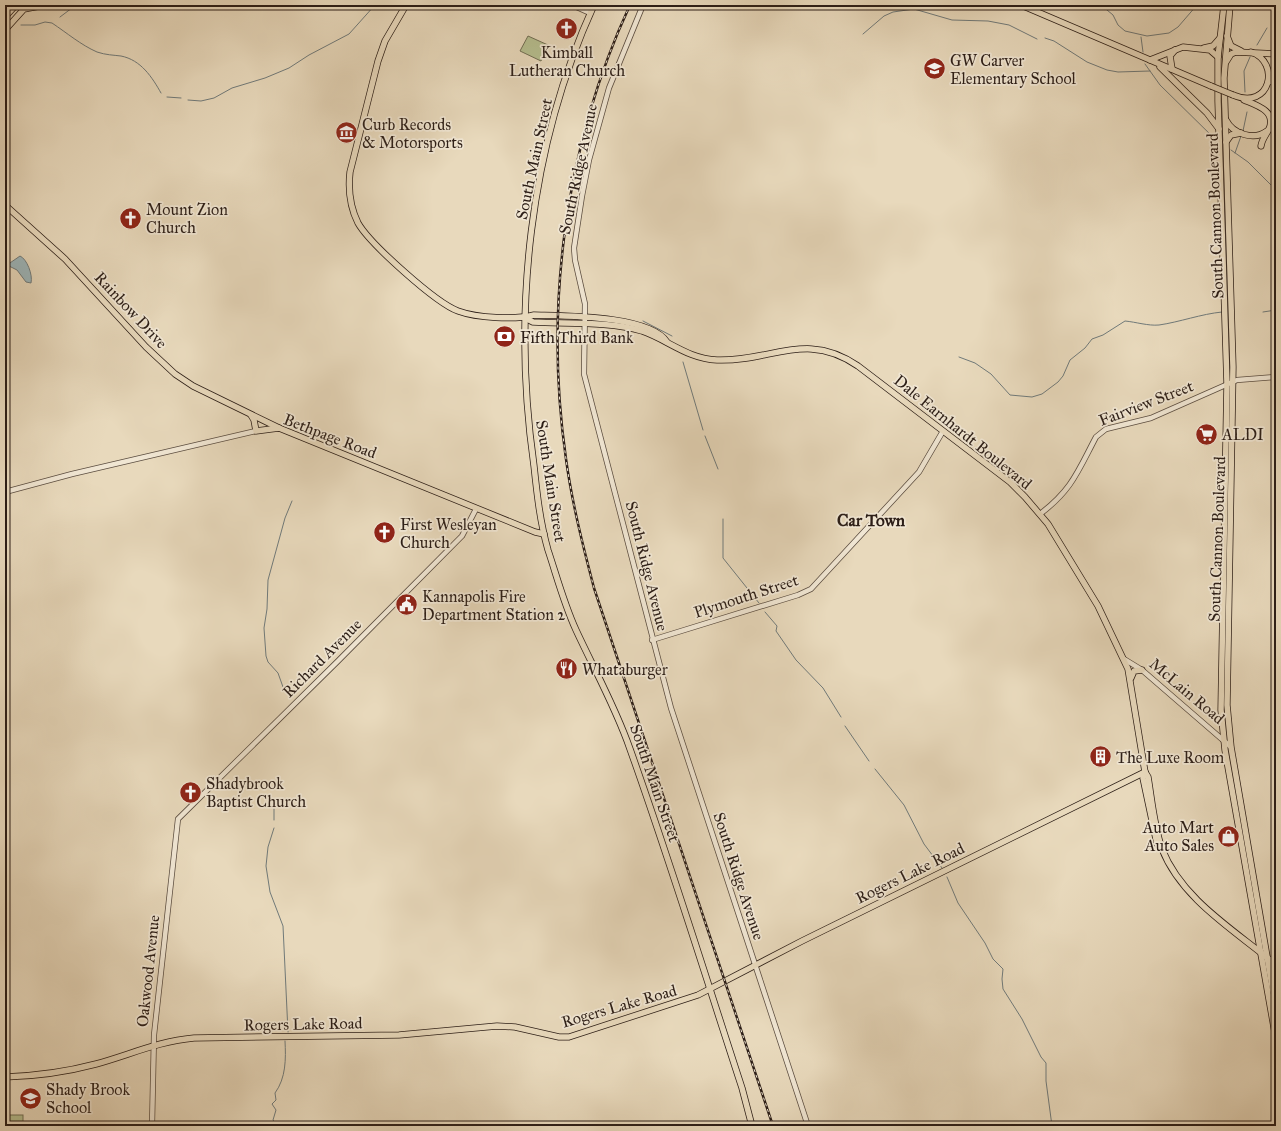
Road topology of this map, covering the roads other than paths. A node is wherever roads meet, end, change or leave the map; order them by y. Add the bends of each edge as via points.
1 (16, 5) edge
2 (32, 5) edge
3 (406, 5) edge
4 (572, 5) edge
5 (594, 5) edge
6 (643, 5) edge
7 (1021, 5) edge
8 (1224, 5) edge
9 (1230, 5) edge
10 (42, 6) edge
11 (590, 13) junction
12 (5, 17) edge
13 (5, 30) edge
14 (1227, 30) junction
15 (1220, 37) junction
16 (1202, 48) junction
17 (1175, 49) junction
18 (1243, 51) junction
19 (1250, 52) junction
20 (1276, 54) edge
21 (1218, 58) junction
22 (1149, 60) junction
23 (1156, 63) junction
24 (1224, 66) junction
25 (1276, 68) edge
26 (1172, 69) junction
27 (1270, 82) junction
28 (1235, 96) junction
29 (1225, 115) junction
30 (1269, 128) junction
31 (1219, 129) junction
32 (1243, 134) junction
33 (1226, 143) junction
34 (1261, 146) dead end
35 (5, 205) edge
36 (525, 318) junction
37 (586, 318) junction
38 (630, 322) junction
39 (585, 325) junction
40 (610, 326) junction
41 (667, 342) junction
42 (1276, 377) edge
43 (1230, 383) junction
44 (251, 414) junction
45 (258, 418) junction
46 (279, 428) junction
47 (257, 430) junction
48 (943, 431) junction
49 (5, 492) edge
50 (476, 509) junction
51 (1040, 514) junction
52 (1227, 531) junction
53 (544, 534) junction
54 (652, 640) junction
55 (1124, 659) junction
56 (1142, 670) junction
57 (1131, 678) junction
58 (1224, 740) junction
59 (1231, 747) junction
60 (1145, 772) junction
61 (178, 819) joint
62 (1242, 845) junction
63 (1252, 865) junction
64 (1257, 931) junction
65 (1246, 940) junction
66 (1264, 957) junction
67 (754, 965) junction
68 (1276, 965) edge
69 (1276, 969) edge
70 (710, 989) junction
71 (1276, 1009) edge
72 (1276, 1039) edge
73 (154, 1045) junction
74 (5, 1077) edge
75 (152, 1126) edge
76 (752, 1126) edge
77 (808, 1126) edge

1 - 12 main road
2 - 10 main road
3 - 36 main road, Dale Earnhardt Boulevard via 382,50 353,158 349,190 354,213 368,237 432,296 447,306 471,315
4 - 11 street
5 - 11 main road, South Main Street
6 - 37 street, South Ridge Avenue via 609,88 582,196 574,257 584,297
7 - 22 main road
8 - 15 main road, South Cannon Boulevard
9 - 14 main road, South Cannon Boulevard
10 - 13 main road via 24,9
11 - 36 main road, South Main Street via 563,85 544,161 532,229
14 - 18 main road via 1231,46
14 - 24 main road, South Cannon Boulevard
15 - 16 main road via 1213,46
15 - 21 main road, South Cannon Boulevard
16 - 17 main road
16 - 21 main road via 1212,51
17 - 22 main road
17 - 26 main road via 1170,56
18 - 19 main road
18 - 24 main road via 1231,54
19 - 20 main road
19 - 27 main road via 1260,56 1266,63 1270,72
21 - 31 main road, South Cannon Boulevard
22 - 23 main road
23 - 26 main road
23 - 31 main road via 1211,117
24 - 29 main road, South Cannon Boulevard
25 - 27 street
26 - 28 main road, bridge
27 - 28 main road via 1266,91 1257,97
28 - 30 main road via 1266,110 1270,118
29 - 32 main road via 1229,125
29 - 33 main road, South Cannon Boulevard
30 - 32 main road via 1259,136
30 - 34 main road
31 - 43 main road, South Cannon Boulevard
32 - 33 main road via 1231,135
33 - 43 main road, South Cannon Boulevard
35 - 44 main road, Rainbow Drive via 65,259 146,347 171,370 193,386
36 - 37 main road, Dale Earnhardt Boulevard
36 - 39 main road, Dale Earnhardt Boulevard via 533,322
36 - 53 main road, South Main Street via 527,405
37 - 38 main road, Dale Earnhardt Boulevard
37 - 39 street, South Ridge Avenue
38 - 40 main road via 628,325
38 - 41 main road, Dale Earnhardt Boulevard via 651,330
39 - 40 main road, Dale Earnhardt Boulevard
39 - 54 street, South Ridge Avenue via 585,384
40 - 41 main road, Dale Earnhardt Boulevard via 643,332
41 - 48 main road, Dale Earnhardt Boulevard via 693,356 716,360 732,360 799,349 836,353 858,366
42 - 43 street, Fairview Street via 1242,379
43 - 51 street, Fairview Street via 1151,418 1102,431 1096,437 1067,491
43 - 52 main road, South Cannon Boulevard
44 - 45 main road, Rainbow Drive
44 - 47 main road
45 - 46 main road, Rainbow Drive
45 - 47 main road
46 - 47 main road, Bethpage Road
46 - 50 main road, Bethpage Road
47 - 49 street, Bethpage Road
48 - 51 main road, Dale Earnhardt Boulevard via 1010,482
48 - 54 street, Plymouth Street via 919,472 811,589
50 - 53 main road, Bethpage Road
50 - 61 street, Richard Avenue via 462,536
51 - 55 main road, Dale Earnhardt Boulevard via 1074,565
52 - 58 main road, South Cannon Boulevard via 1221,695
52 - 59 main road, South Cannon Boulevard via 1227,705
53 - 70 main road, South Main Street via 570,615 629,744
54 - 67 street, South Ridge Avenue via 679,735
55 - 56 street, McLain Road
55 - 57 main road, Dale Earnhardt Boulevard
56 - 57 main road via 1134,671
56 - 58 street, McLain Road
57 - 60 main road, Dale Earnhardt Boulevard
58 - 59 street, McLain Road
58 - 62 main road, South Cannon Boulevard
59 - 63 main road, South Cannon Boulevard
60 - 65 main road, Dale Earnhardt Boulevard via 1160,841 1172,869 1202,904
60 - 66 main road, Dale Earnhardt Boulevard via 1143,778 1151,821 1157,845 1166,864 1196,902
60 - 67 main road, Rogers Lake Road
61 - 73 street, Oakwood Avenue
62 - 63 main road
62 - 64 main road, South Cannon Boulevard
63 - 66 main road, South Cannon Boulevard
64 - 65 main road via 1253,939
64 - 66 main road, South Cannon Boulevard
65 - 66 main road, Dale Earnhardt Boulevard
66 - 68 main road, Dale Earnhardt Boulevard
66 - 69 main road, Dale Earnhardt Boulevard
66 - 71 main road, South Cannon Boulevard
66 - 72 main road, South Cannon Boulevard
67 - 70 main road, Rogers Lake Road
67 - 77 street, South Ridge Avenue
70 - 73 main road, Rogers Lake Road via 685,1000 569,1037 496,1026 399,1036 194,1038
70 - 76 main road, South Main Street
73 - 74 main road, Rogers Lake Road via 77,1069
73 - 75 street, Oakwood Avenue

